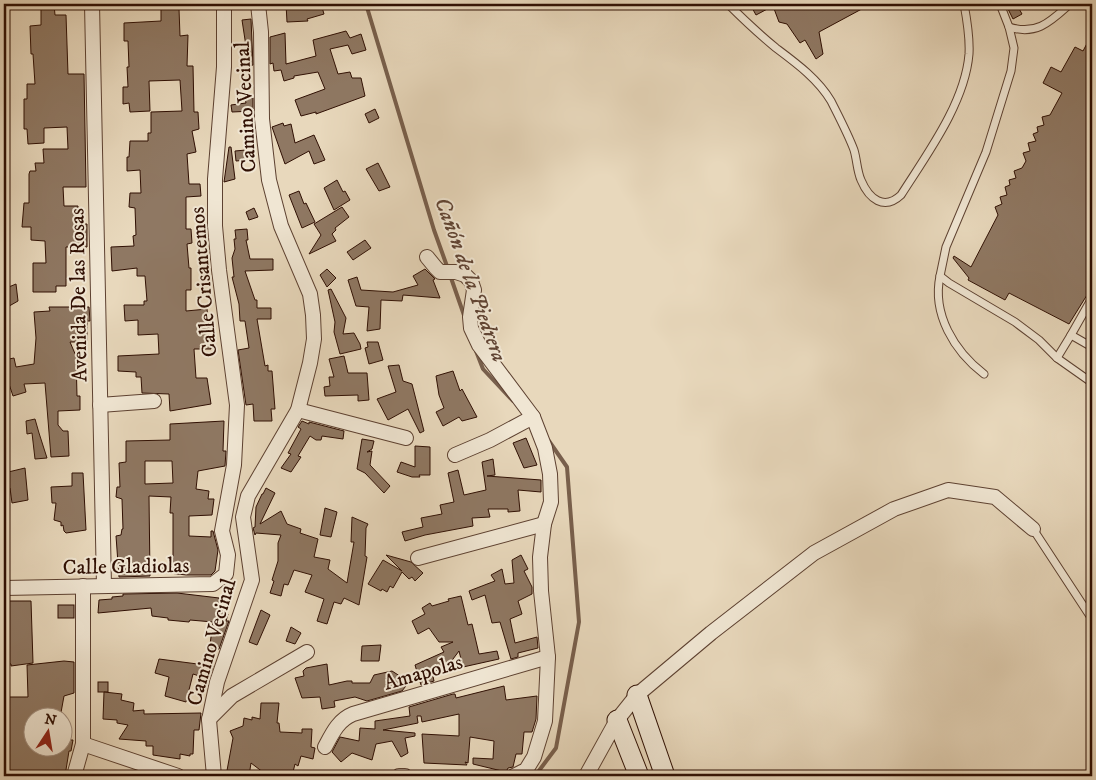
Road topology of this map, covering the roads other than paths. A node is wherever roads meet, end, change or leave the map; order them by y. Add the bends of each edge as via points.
1 (92, 4) edge
2 (224, 4) edge
3 (258, 4) edge
4 (728, 4) edge
5 (964, 4) edge
6 (1000, 4) edge
7 (1070, 4) edge
8 (1009, 27) junction
9 (427, 257) dead end
10 (940, 276) junction
11 (1092, 298) edge
12 (1089, 312) edge
13 (1071, 335) junction
14 (1092, 346) edge
15 (1057, 358) junction
16 (984, 374) dead end
17 (1091, 382) edge
18 (154, 401) dead end
19 (100, 405) junction
20 (298, 410) junction
21 (533, 417) junction
22 (406, 438) dead end
23 (455, 455) dead end
24 (544, 524) junction
25 (1033, 529) joint
26 (228, 555) joint
27 (418, 558) dead end
28 (83, 586) junction
29 (104, 586) junction
30 (4, 588) edge
31 (1092, 619) edge
32 (307, 652) dead end
33 (548, 657) junction
34 (636, 695) junction
35 (209, 720) junction
36 (617, 720) junction
37 (83, 744) junction
38 (324, 747) dead end
39 (74, 776) edge
40 (178, 776) edge
41 (214, 776) edge
42 (399, 776) edge
43 (405, 776) edge
44 (514, 776) edge
45 (586, 776) edge
46 (639, 776) edge
47 (665, 776) edge

1 - 19 street, Avenida De las Rosas
2 - 26 street, Calle Crisantemos via 224,67 215,180 215,226 236,405 234,465 222,531
3 - 20 street, Camino Vecinal via 262,119 269,180 281,226 310,294 314,315 310,363
4 - 5 lane via 796,62 830,99 854,150 860,179 867,191 885,204 894,202 901,195 944,128 960,92 969,55
6 - 8 lane
7 - 8 lane via 1049,23 1021,31
8 - 10 lane via 1014,48 1011,70 986,152 946,247
9 - 21 street via 440,272 456,272 471,280 474,290 471,328 479,345
10 - 15 lane via 1016,322
10 - 16 lane via 938,298 948,331 961,352
11 - 12 lane
12 - 13 lane
13 - 14 lane
13 - 15 lane
15 - 17 lane
18 - 19 street
19 - 29 street, Avenida De las Rosas
20 - 22 street
20 - 35 street, Camino Vecinal via 248,496 243,518 252,580 217,682
21 - 23 street
21 - 24 street via 545,448 550,474 551,502
24 - 27 street
24 - 33 street via 540,557
25 - 31 lane
25 - 34 street via 995,497 948,490 894,509 814,553
26 - 29 street, Calle Gladiolas via 226,574 213,584
28 - 29 street, Calle Gladiolas
28 - 30 street, Calle Gladiolas
28 - 37 street
32 - 35 street via 232,696
33 - 38 street, Amapolas via 344,717
33 - 44 street via 545,721 534,757 526,770
34 - 36 street
34 - 47 main road
35 - 41 street, Camino Vecinal
36 - 45 street
36 - 46 main road
37 - 39 street
37 - 40 street
42 - 43 street

